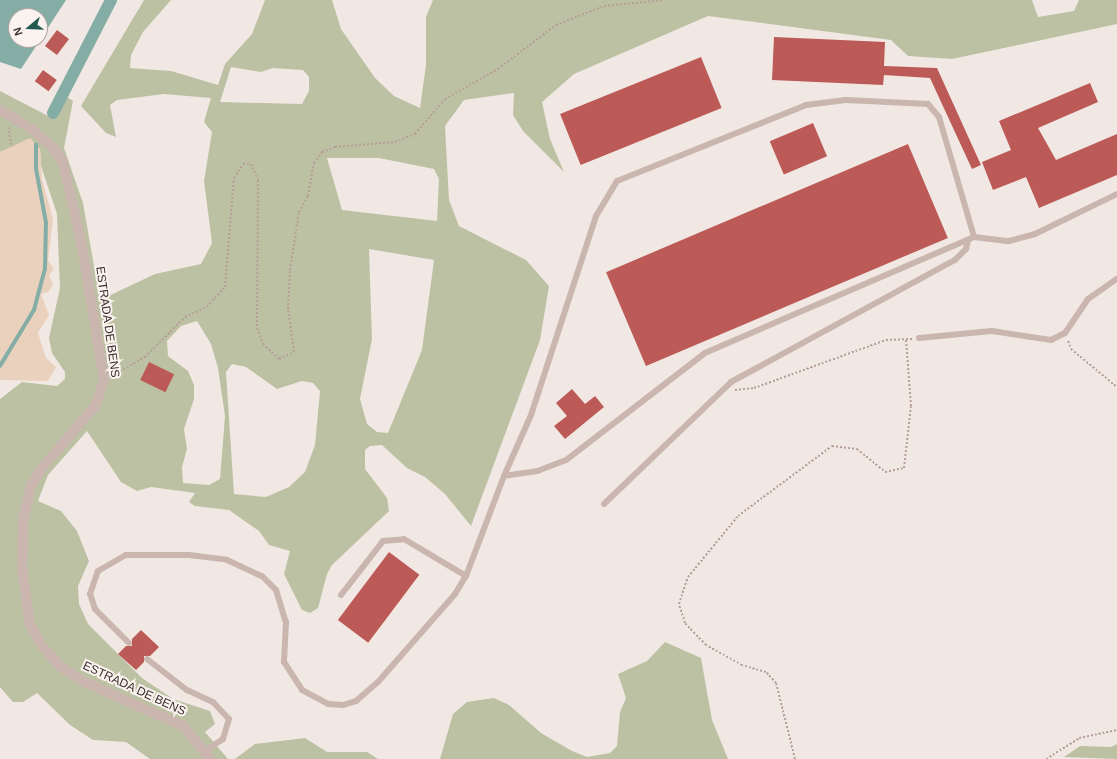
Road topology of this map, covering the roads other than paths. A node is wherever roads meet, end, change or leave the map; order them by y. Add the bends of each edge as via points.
1 (0, 110) edge
2 (1117, 194) edge
3 (974, 237) junction
4 (968, 240) junction
5 (1117, 279) edge
6 (917, 338) road end
7 (504, 476) junction
8 (604, 504) dead end
9 (466, 576) junction
10 (341, 595) dead end
11 (129, 642) dead end
12 (147, 659) dead end
13 (208, 755) edge

1 - 13 street, ESTRADA DE BENS via 33,130 55,150 63,163 82,245 104,380 95,406 42,468 32,486 24,521 22,569 30,624 42,646 60,666 82,681 145,706 183,726
2 - 3 lane via 1035,234 1009,241
3 - 4 lane
3 - 7 lane via 939,117 928,104 846,100 806,105 617,181 596,216 531,415
4 - 7 lane via 705,353 566,460 538,471
4 - 8 lane via 966,249 955,260 786,349 721,392
5 - 6 lane via 1088,299 1065,333 1051,340 992,331
7 - 9 lane
9 - 10 lane via 404,539 383,541
9 - 11 lane via 454,594 378,682 356,701 343,706 313,698 290,676 284,662 283,606 276,590 262,576 227,560 145,554 126,556 98,571 90,594 95,609
12 - 13 lane via 186,690 213,702 229,719 223,739

